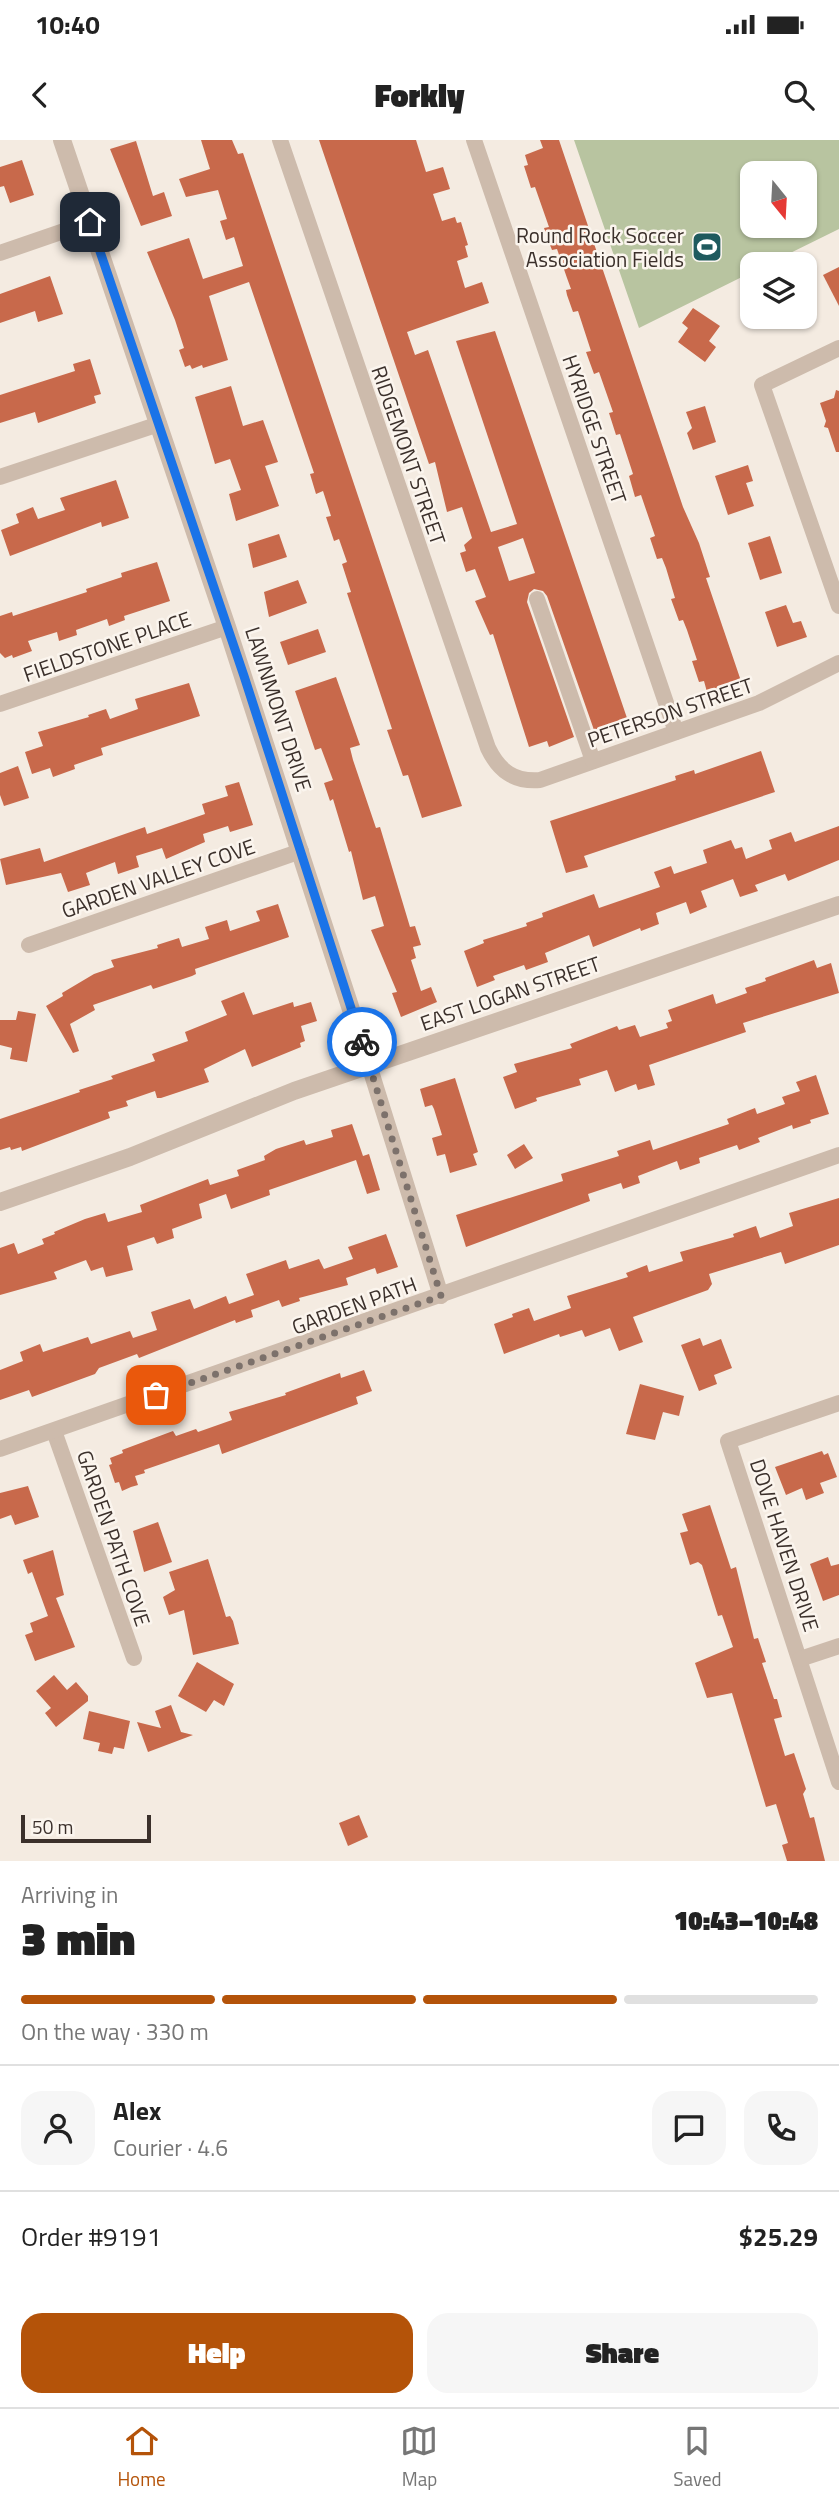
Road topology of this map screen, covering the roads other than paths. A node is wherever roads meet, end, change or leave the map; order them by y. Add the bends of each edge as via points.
1 (62, 140) edge
2 (280, 140) edge
3 (474, 140) edge
4 (90, 222) junction
5 (0, 253) edge
6 (839, 348) edge
7 (159, 424) junction
8 (0, 478) edge
9 (537, 599) dead end
10 (839, 606) edge
11 (227, 626) junction
12 (839, 663) edge
13 (0, 704) edge
14 (676, 732) junction
15 (593, 761) junction
16 (510, 775) joint
17 (301, 851) junction
18 (839, 905) edge
19 (29, 945) dead end
20 (369, 1065) junction
21 (839, 1156) edge
22 (0, 1202) edge
23 (441, 1296) junction
24 (839, 1403) edge
25 (54, 1431) junction
26 (0, 1449) edge
27 (839, 1646) edge
28 (134, 1658) dead end
29 (800, 1660) junction
30 (839, 1782) edge

1 - 4 street, LAWNMONT DRIVE
2 - 16 street, RIDGEMONT STREET via 488,748 494,761
3 - 14 street, HYRIDGE STREET
4 - 5 street
4 - 7 street, LAWNMONT DRIVE
6 - 10 street via 762,386
7 - 8 street
7 - 11 street, LAWNMONT DRIVE
9 - 15 street
11 - 13 street, FIELDSTONE PLACE
11 - 17 street, LAWNMONT DRIVE
12 - 14 street, PETERSON STREET via 759,704
14 - 15 street, PETERSON STREET
15 - 16 street, PETERSON STREET via 540,780
17 - 19 street, GARDEN VALLEY COVE
17 - 20 street, LAWNMONT DRIVE
18 - 20 street, EAST LOGAN STREET
20 - 22 street, EAST LOGAN STREET
20 - 23 street, LAWNMONT DRIVE
21 - 23 street, GARDEN PATH
23 - 25 street, GARDEN PATH
24 - 29 street, DOVE HAVEN DRIVE via 728,1441
25 - 26 street, GARDEN PATH
25 - 28 street, GARDEN PATH COVE
27 - 29 street
29 - 30 street, DOVE HAVEN DRIVE

